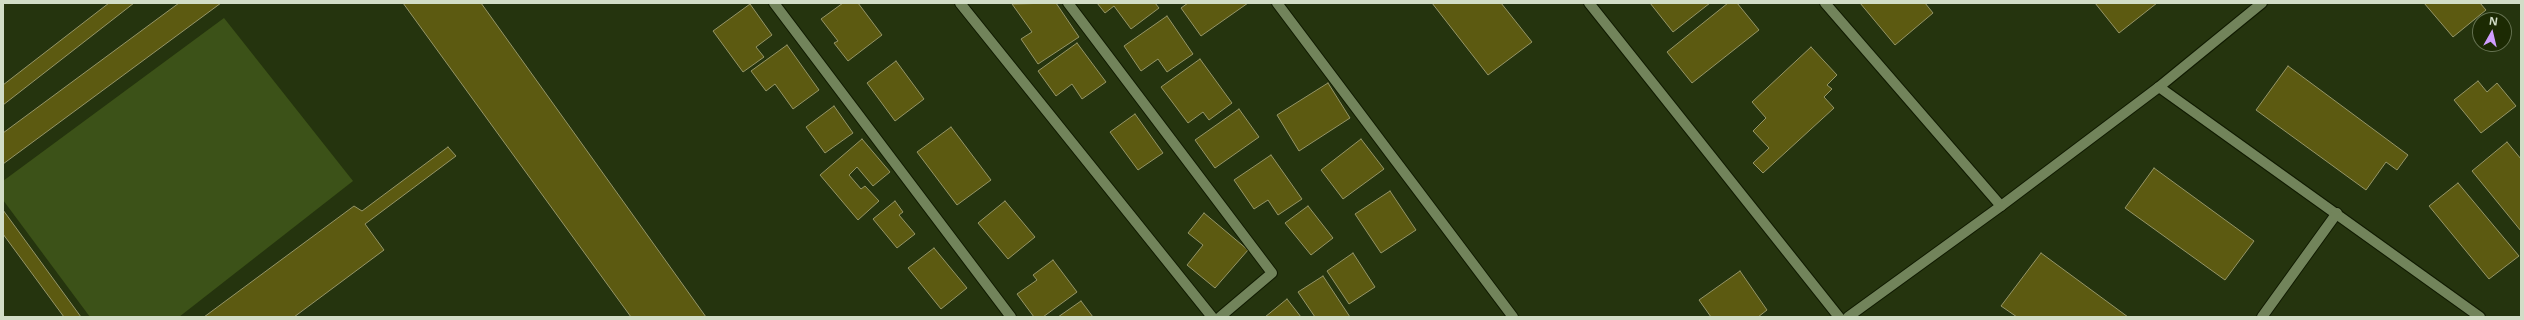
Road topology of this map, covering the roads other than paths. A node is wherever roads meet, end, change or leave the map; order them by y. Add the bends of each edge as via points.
1 (774, 3) edge
2 (960, 3) edge
3 (1068, 3) edge
4 (1278, 3) edge
5 (1589, 3) edge
6 (1825, 3) edge
7 (2262, 3) edge
8 (2159, 87) junction
9 (2001, 206) junction
10 (2337, 213) junction
11 (1011, 317) edge
12 (1212, 317) edge
13 (1220, 317) edge
14 (1513, 317) edge
15 (1839, 317) edge
16 (1848, 317) edge
17 (2262, 317) edge
18 (2480, 317) edge

1 - 11 street
2 - 12 street
3 - 13 street via 1272,272
4 - 14 street
5 - 15 street
6 - 9 street
7 - 8 street
8 - 9 street
8 - 10 street
9 - 16 street
10 - 17 street
10 - 18 street

